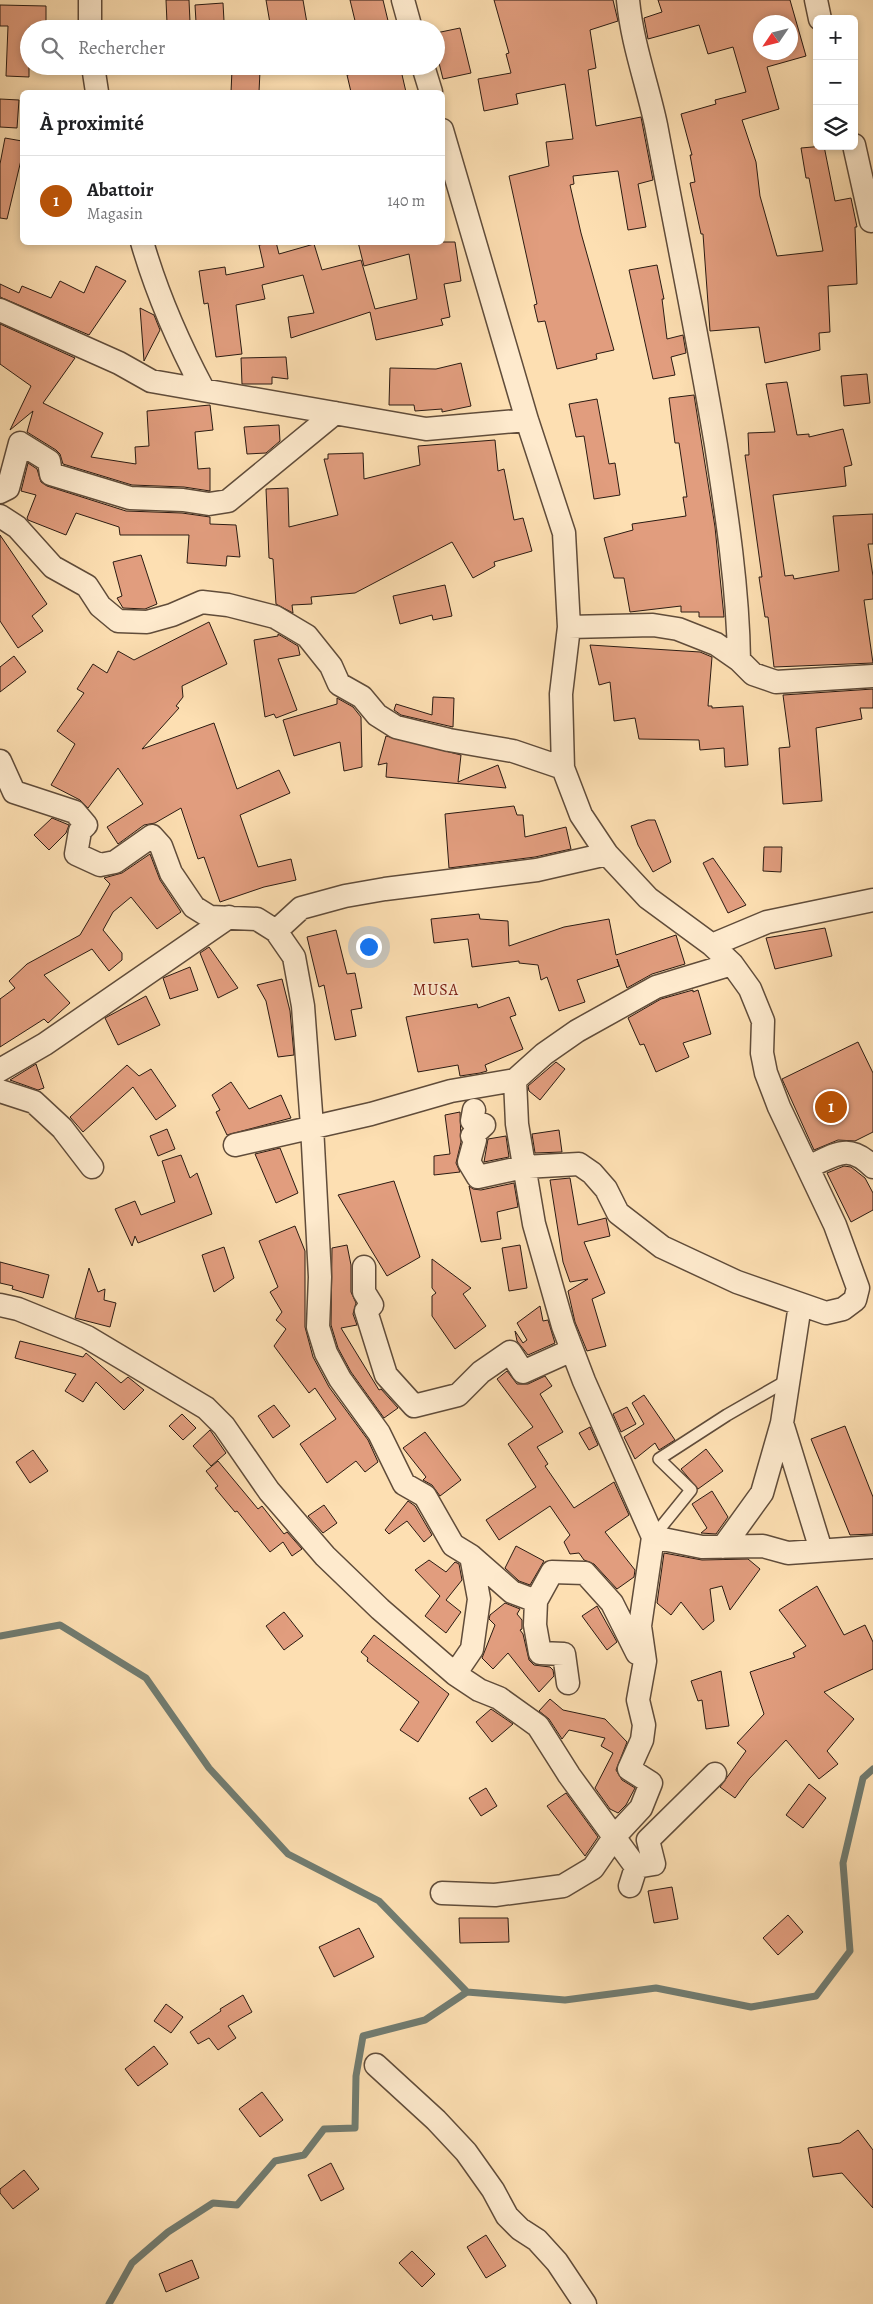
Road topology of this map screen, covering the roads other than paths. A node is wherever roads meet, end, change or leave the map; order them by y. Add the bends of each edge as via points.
1 (90, 0) edge
2 (403, 0) edge
3 (628, 0) edge
4 (816, 0) edge
5 (819, 15) edge
6 (90, 20) edge
7 (409, 20) edge
8 (94, 75) edge
9 (426, 75) edge
10 (97, 90) edge
11 (430, 90) edge
12 (445, 140) edge
13 (855, 150) edge
14 (871, 221) dead end
15 (143, 245) edge
16 (0, 310) edge
17 (203, 389) junction
18 (335, 413) junction
19 (527, 420) junction
20 (0, 492) edge
21 (0, 516) edge
22 (569, 627) junction
23 (739, 660) junction
24 (873, 676) edge
25 (0, 761) edge
26 (563, 768) junction
27 (607, 854) junction
28 (873, 900) edge
29 (229, 917) junction
30 (276, 931) junction
31 (712, 945) junction
32 (732, 964) junction
33 (0, 1070) edge
34 (515, 1080) junction
35 (0, 1091) edge
36 (474, 1110) dead end
37 (312, 1126) junction
38 (235, 1145) dead end
39 (92, 1167) dead end
40 (524, 1167) junction
41 (808, 1167) junction
42 (873, 1167) edge
43 (364, 1267) dead end
44 (0, 1305) edge
45 (800, 1305) junction
46 (572, 1350) junction
47 (789, 1379) junction
48 (782, 1423) junction
49 (653, 1537) junction
50 (722, 1547) junction
51 (873, 1548) edge
52 (821, 1550) junction
53 (471, 1556) junction
54 (536, 1601) junction
55 (644, 1670) junction
56 (455, 1674) junction
57 (568, 1682) dead end
58 (716, 1774) dead end
59 (615, 1836) junction
60 (442, 1893) dead end
61 (376, 2066) dead end
62 (585, 2304) edge

1 - 6 street
2 - 7 street
3 - 23 street via 630,28 654,116 704,372 726,508 738,617
4 - 5 street
8 - 10 street
9 - 11 street
12 - 19 street
13 - 14 street
15 - 17 street via 163,307
16 - 17 street via 119,363 151,381
17 - 18 street
18 - 19 street via 426,429
18 - 20 street via 228,501 209,504 130,498 85,486 51,474 49,461 20,443 8,488
19 - 22 street via 564,534
21 - 26 street via 17,527 53,566 87,586 100,606 118,621 147,622 202,602 228,604 275,617 307,636 331,666 339,684 362,697 377,715 396,727 513,751
22 - 23 street via 653,625 678,629 716,644
22 - 26 street via 561,694
23 - 24 street via 753,674 776,682
25 - 29 street via 14,792 75,812 86,825 80,831 76,854 100,865 115,862 152,836 161,846 171,873 194,907 210,917
26 - 27 street via 581,816
27 - 30 street via 537,870 345,896 301,908
27 - 31 street via 648,898
28 - 31 street via 767,922
29 - 30 street via 257,919
29 - 33 street via 45,1044
30 - 37 street via 294,957 302,998
31 - 32 street
32 - 34 street via 656,987 577,1031
32 - 41 street via 750,989 763,1021 762,1053 766,1073 778,1107
34 - 37 street via 451,1091 371,1114
34 - 40 street via 517,1124
35 - 39 street via 34,1102 62,1128
36 - 40 street via 472,1120 484,1125 472,1136 475,1140 469,1162 478,1177
37 - 38 street
37 - 53 street via 320,1277 318,1327 326,1353 340,1379 379,1433 404,1484 425,1496 453,1545
40 - 45 street via 579,1164 606,1189 618,1213 662,1247 709,1271
40 - 46 street via 546,1270
41 - 42 street via 847,1151
41 - 45 street via 835,1224 858,1288 855,1300 843,1309 826,1313
43 - 46 street via 364,1292 372,1305 366,1311 386,1376 414,1406 458,1395 481,1372 510,1352 523,1372
44 - 56 street via 87,1337 206,1408 224,1426 270,1491 325,1556
45 - 47 street
46 - 49 street
47 - 48 street
47 - 49 lane via 659,1459 691,1490
48 - 50 street via 762,1492
48 - 52 street
49 - 50 street via 702,1547
49 - 55 street via 640,1626
50 - 52 street via 763,1546 788,1552
51 - 52 street
53 - 54 street via 512,1592
53 - 56 street via 479,1599 472,1649
54 - 55 street via 552,1572 585,1573 612,1603 631,1636
54 - 57 street via 535,1625 540,1653 564,1654
55 - 59 street via 638,1700 644,1725 642,1740 629,1769 651,1784 641,1808
56 - 59 street via 479,1690 499,1698 538,1726 569,1775
58 - 59 street via 648,1840 654,1864 633,1877
59 - 60 street via 594,1868 563,1886 495,1895
61 - 62 street via 466,2152 507,2216 537,2240 557,2262

